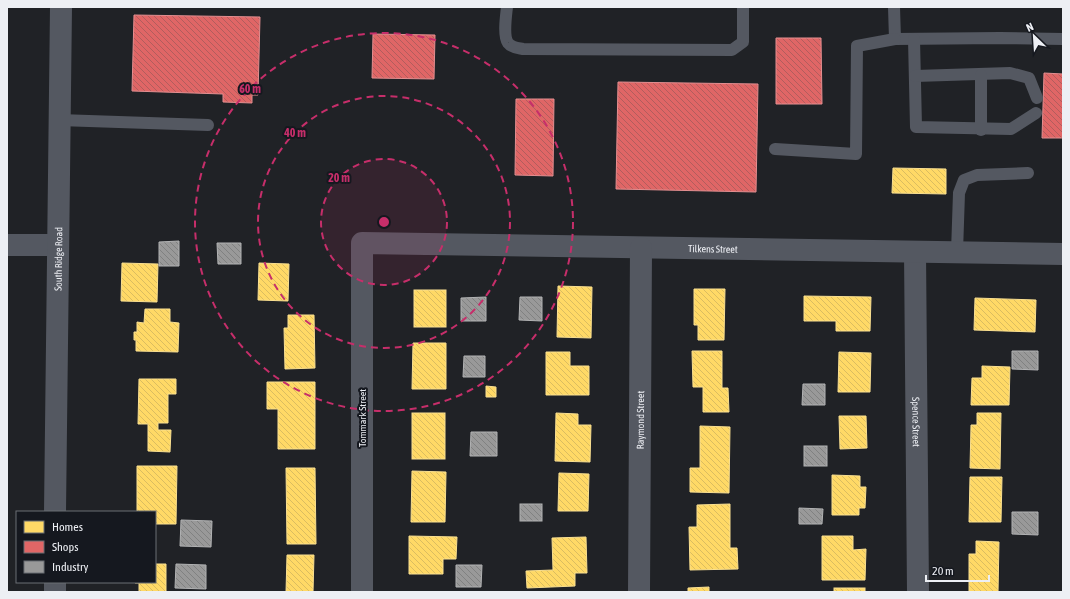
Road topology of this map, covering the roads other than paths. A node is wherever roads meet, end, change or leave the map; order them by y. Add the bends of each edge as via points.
1 (61, 7) edge
2 (507, 7) edge
3 (743, 7) edge
4 (894, 7) edge
5 (895, 39) junction
6 (914, 39) junction
7 (1063, 39) edge
8 (981, 75) junction
9 (915, 76) junction
10 (1037, 98) dead end
11 (1036, 113) dead end
12 (59, 120) junction
13 (208, 125) dead end
14 (981, 130) junction
15 (775, 149) dead end
16 (1028, 173) dead end
17 (362, 243) joint
18 (7, 245) edge
19 (57, 245) junction
20 (641, 248) junction
21 (915, 252) junction
22 (957, 252) junction
23 (1063, 254) edge
24 (55, 511) edge
25 (362, 592) edge
26 (639, 592) edge
27 (918, 592) edge

1 - 12 street, South Ridge Road
2 - 3 lane via 508,43 523,49 732,50 743,42
4 - 5 lane
5 - 6 lane
5 - 15 lane via 857,46 856,154
6 - 7 lane
6 - 9 lane
8 - 9 lane
8 - 10 lane via 1010,73 1030,78
8 - 14 lane
9 - 14 lane via 916,127
11 - 14 lane via 1010,130
12 - 13 lane
12 - 19 street, South Ridge Road
16 - 22 lane via 977,175 964,180 959,193
17 - 20 street, Tilkens Street
17 - 25 street, Tommark Street
18 - 19 street
19 - 24 street, South Ridge Road
20 - 21 street, Tilkens Street
20 - 26 street, Raymond Street
21 - 22 street, Tilkens Street
21 - 27 street, Spence Street
22 - 23 street, Tilkens Street

